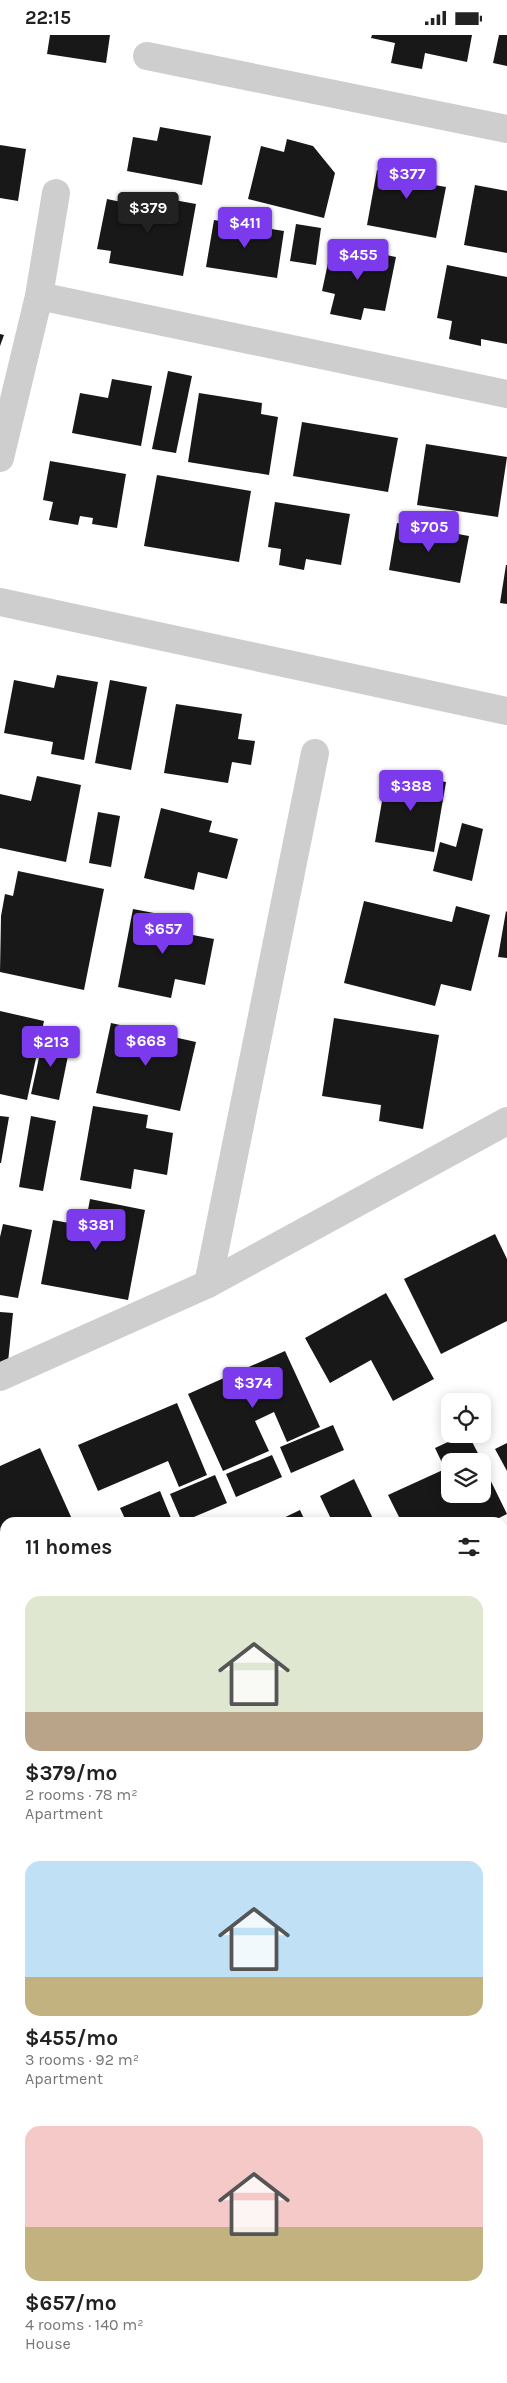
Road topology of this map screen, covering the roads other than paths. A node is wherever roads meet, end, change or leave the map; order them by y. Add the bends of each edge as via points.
1 (147, 56) dead end
2 (507, 129) edge
3 (56, 193) dead end
4 (39, 296) junction
5 (507, 393) edge
6 (0, 458) edge
7 (0, 602) edge
8 (507, 711) edge
9 (315, 753) dead end
10 (507, 1121) edge
11 (208, 1284) junction
12 (0, 1377) edge

1 - 2 street
3 - 4 street
4 - 5 street
4 - 6 street
7 - 8 street
9 - 11 street
10 - 11 street
11 - 12 street

